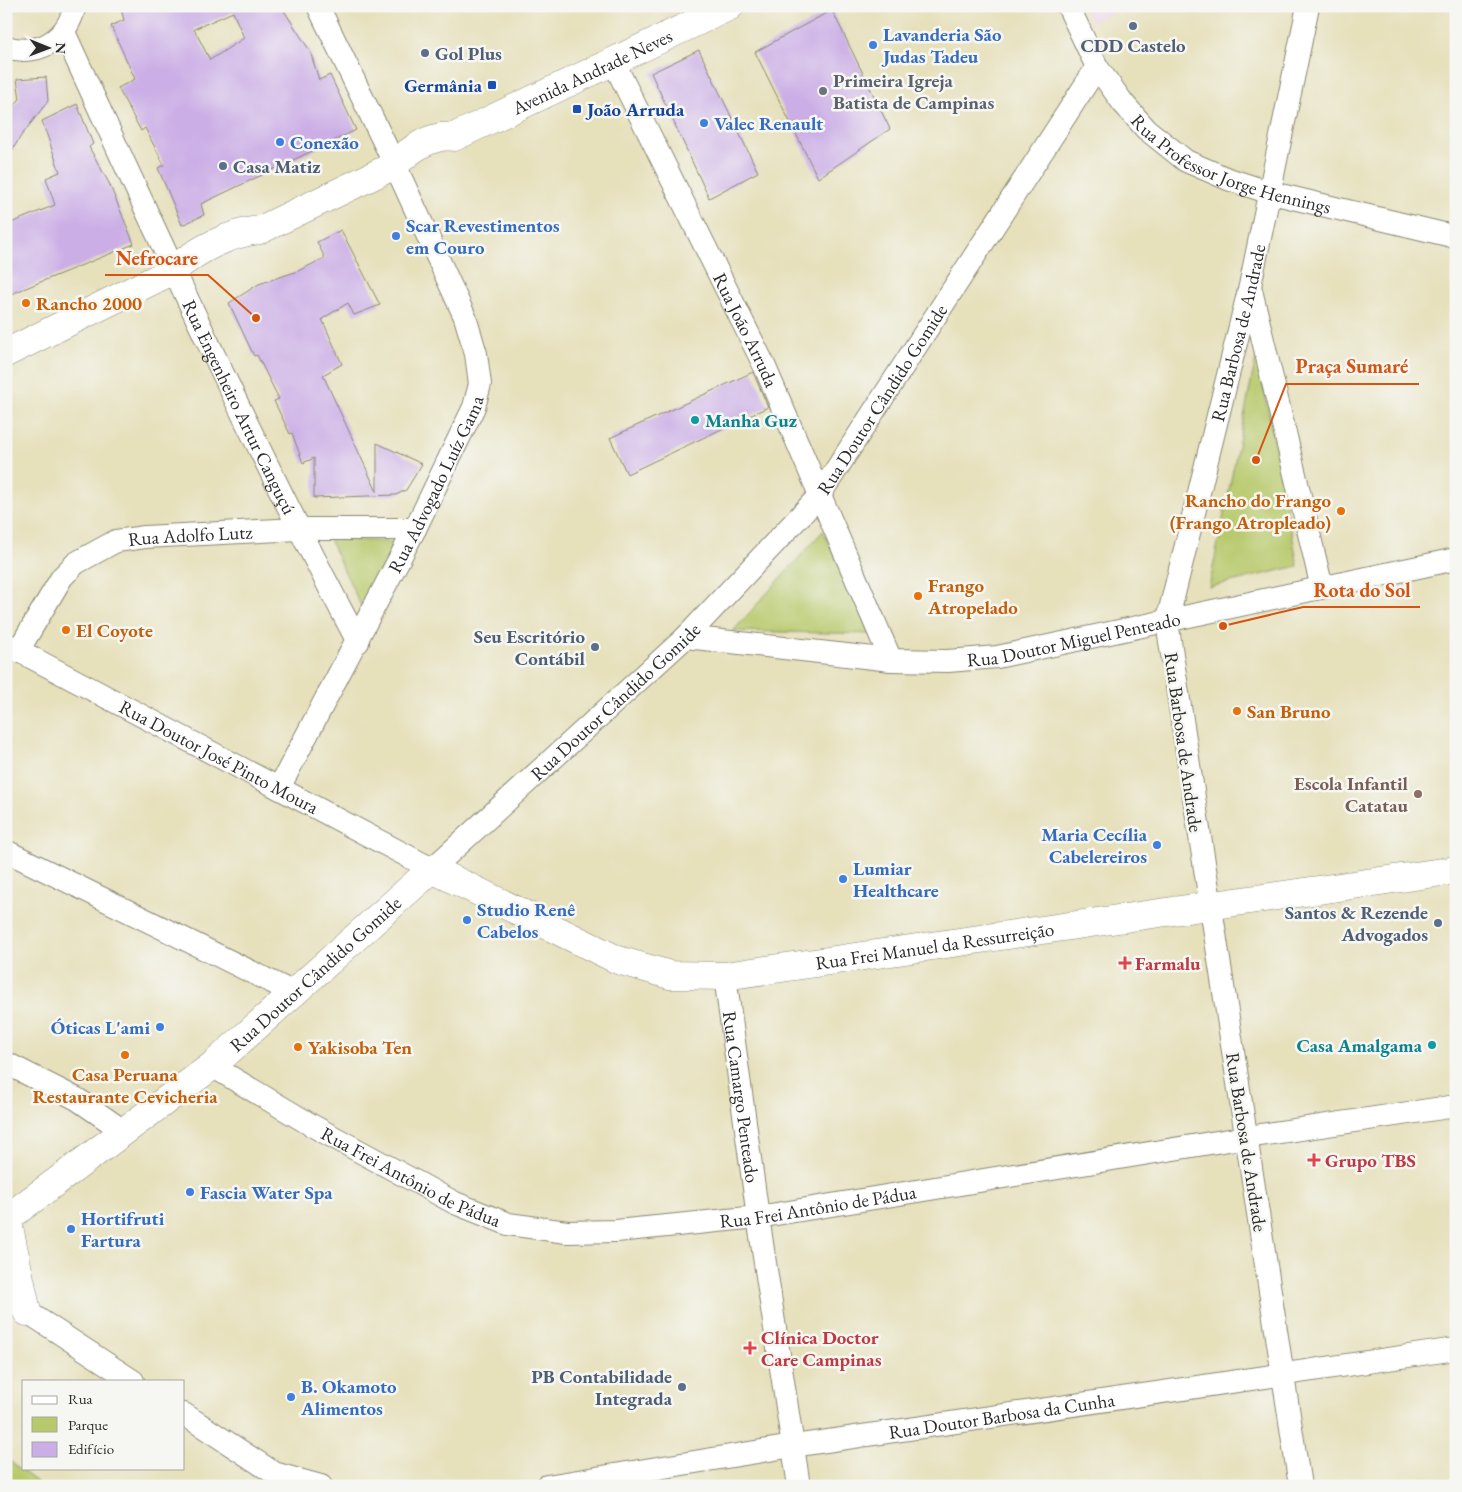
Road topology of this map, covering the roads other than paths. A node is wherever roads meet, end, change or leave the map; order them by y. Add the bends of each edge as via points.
1 (74, 6) edge
2 (318, 6) edge
3 (1068, 6) edge
4 (1308, 6) edge
5 (726, 7) edge
6 (64, 32) junction
7 (6, 46) edge
8 (613, 61) junction
9 (1097, 68) junction
10 (395, 165) junction
11 (1268, 192) junction
12 (1456, 237) edge
13 (174, 270) junction
14 (1250, 286) junction
15 (6, 353) edge
16 (819, 496) junction
17 (298, 529) junction
18 (415, 529) junction
19 (1456, 559) edge
20 (1322, 588) junction
21 (1167, 622) junction
22 (686, 637) junction
23 (358, 642) junction
24 (12, 647) edge
25 (891, 660) junction
26 (279, 788) junction
27 (6, 850) edge
28 (432, 869) junction
29 (1456, 870) edge
30 (1209, 905) junction
31 (725, 976) junction
32 (294, 993) junction
33 (6, 1063) edge
34 (212, 1066) junction
35 (1456, 1106) edge
36 (125, 1132) junction
37 (1247, 1137) junction
38 (758, 1217) junction
39 (7, 1218) edge
40 (17, 1305) edge
41 (1456, 1349) edge
42 (1282, 1376) junction
43 (131, 1380) edge
44 (185, 1415) edge
45 (792, 1446) junction
46 (281, 1479) edge
47 (321, 1486) edge
48 (547, 1486) edge
49 (799, 1486) edge
50 (1300, 1486) edge

1 - 6 street via 72,19
2 - 10 street, Rua Advogado Luíz Gama
3 - 9 street, Rua Professor Jorge Hennings
4 - 11 street, Rua Barbosa de Andrade
5 - 8 main road, Avenida Andrade Neves
6 - 7 street via 42,48 29,50
6 - 13 street, Rua Engenheiro Artur Canguçú
8 - 10 main road, Avenida Andrade Neves via 454,137 449,148 411,165
8 - 16 street, Rua João Arruda via 764,365
9 - 11 street, Rua Professor Jorge Hennings via 1146,128 1186,160
9 - 16 street, Rua Doutor Cândido Gomide
10 - 13 main road, Avenida Andrade Neves via 260,230 243,232 187,258
10 - 18 street, Rua Advogado Luíz Gama via 464,317 480,369 474,407
11 - 12 street, Rua Professor Jorge Hennings
11 - 14 street, Rua Barbosa de Andrade
13 - 15 main road, Avenida Andrade Neves
13 - 17 street, Rua Engenheiro Artur Canguçú
14 - 20 street
14 - 21 street, Rua Barbosa de Andrade
16 - 22 street, Rua Doutor Cândido Gomide
16 - 25 street, Rua João Arruda
17 - 18 street, Rua Adolfo Lutz
17 - 23 street, Rua Engenheiro Artur Canguçú
17 - 24 street, Rua Adolfo Lutz via 144,537 116,542 76,563 62,577
18 - 23 street, Rua Advogado Luíz Gama
19 - 20 street, Rua Doutor Miguel Penteado
20 - 21 street, Rua Doutor Miguel Penteado
21 - 25 street, Rua Doutor Miguel Penteado via 997,656 948,662
21 - 30 street, Rua Barbosa de Andrade
22 - 25 street, Rua Doutor Miguel Penteado
22 - 28 street, Rua Doutor Cândido Gomide
23 - 26 street, Rua Advogado Luíz Gama
24 - 26 street, Rua Doutor José Pinto Moura
26 - 28 street, Rua Doutor José Pinto Moura
27 - 32 street
28 - 31 main road, Rua Frei Manuel da Ressurreição via 618,960 670,975
28 - 32 main road, Rua Doutor Cândido Gomide
29 - 30 main road, Rua Frei Manuel da Ressurreição
30 - 31 main road, Rua Frei Manuel da Ressurreição
30 - 37 street, Rua Barbosa de Andrade
31 - 38 street, Rua Camargo Penteado
32 - 34 main road, Rua Doutor Cândido Gomide
33 - 36 street via 83,1103
34 - 36 main road, Rua Doutor Cândido Gomide
34 - 38 street, Rua Frei Antônio de Pádua via 455,1203 508,1224 566,1232 616,1231
35 - 37 street, Rua Frei Antônio de Pádua
36 - 39 main road, Rua Doutor Cândido Gomide
37 - 38 street, Rua Frei Antônio de Pádua
37 - 42 street, Rua Barbosa de Andrade
38 - 45 street, Rua Camargo Penteado
39 - 40 main road
40 - 43 street
41 - 42 street, Rua Doutor Barbosa da Cunha
42 - 45 street, Rua Doutor Barbosa da Cunha
42 - 50 street, Rua Barbosa de Andrade
44 - 46 street
45 - 48 street, Rua Doutor Barbosa da Cunha
45 - 49 street, Rua Camargo Penteado
46 - 47 street

